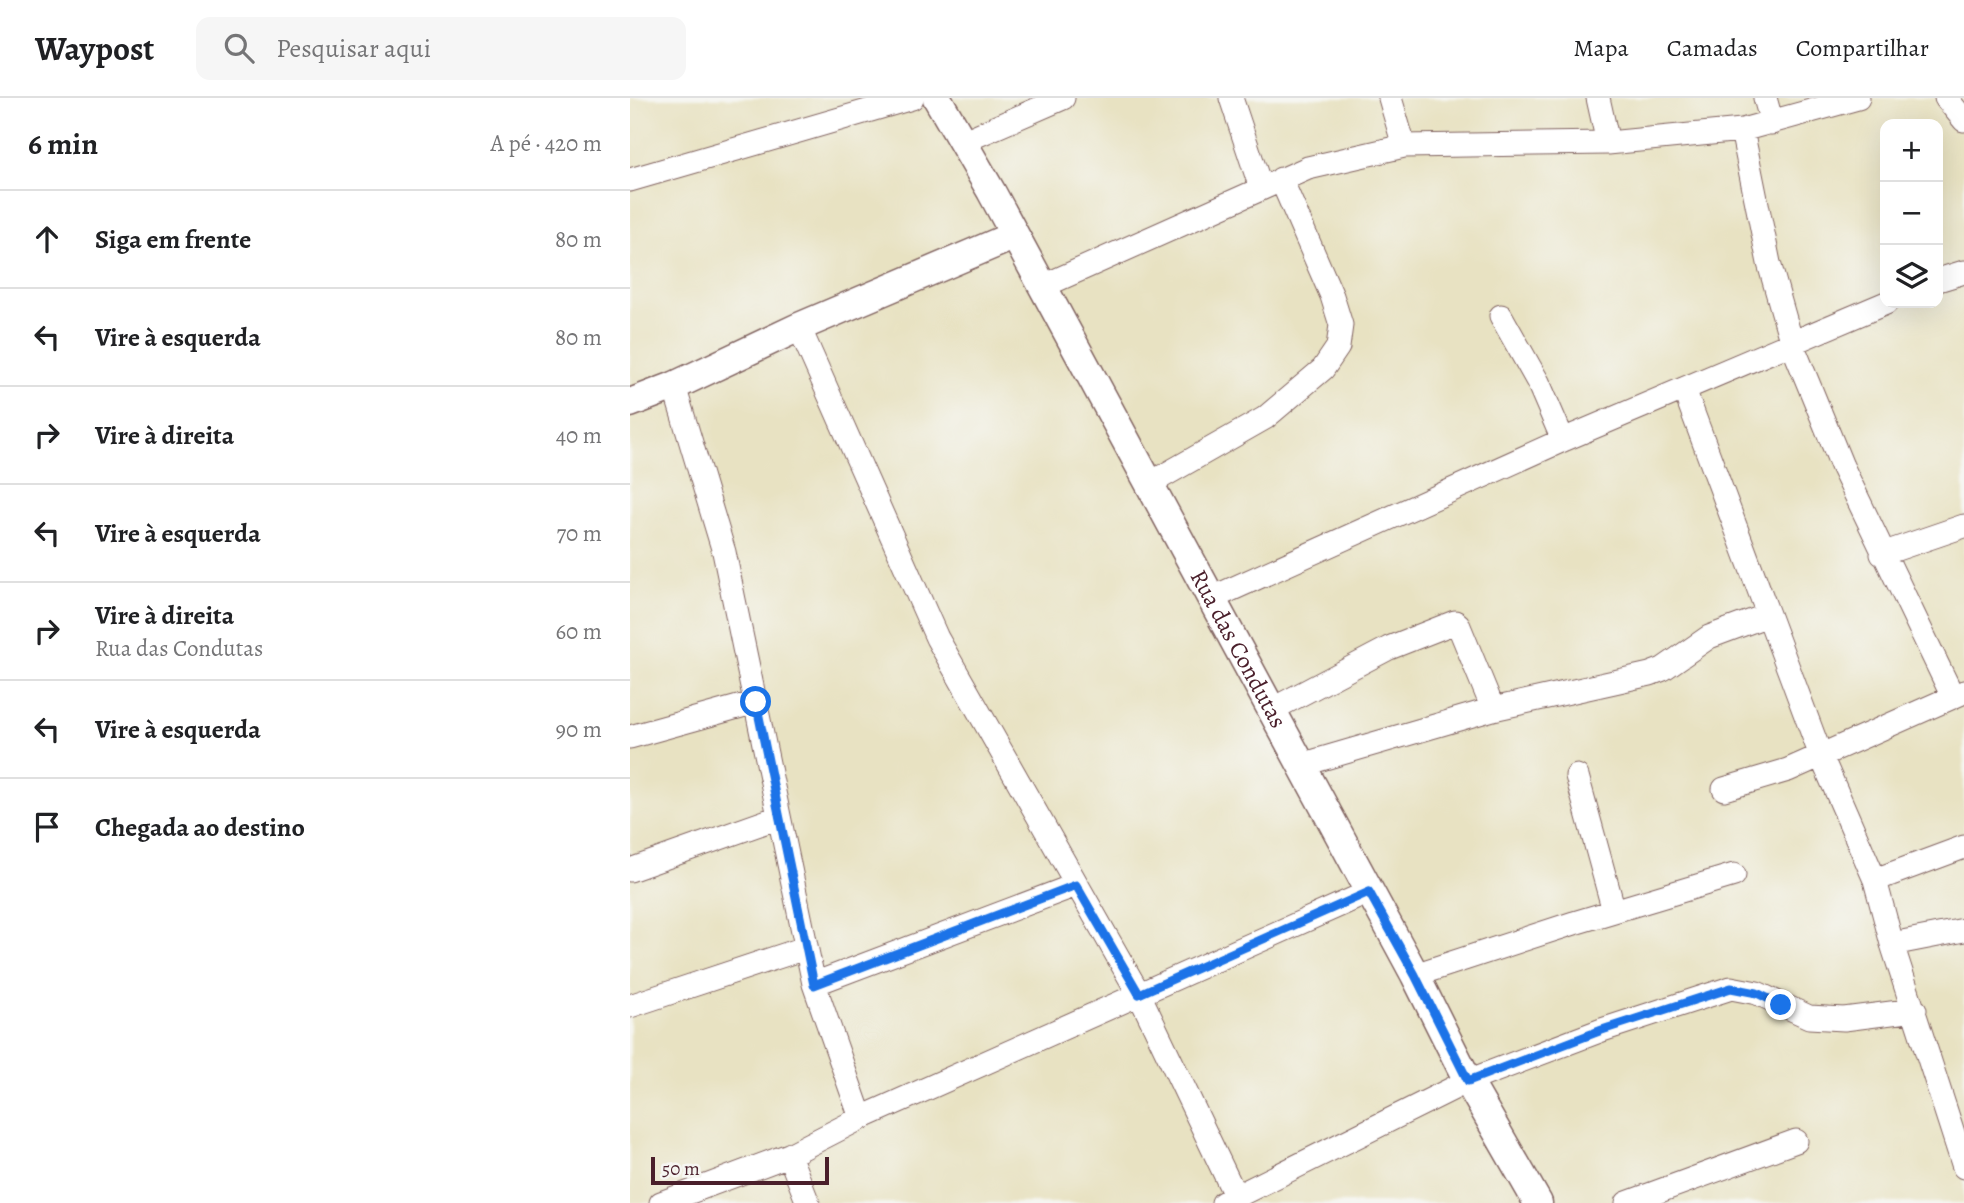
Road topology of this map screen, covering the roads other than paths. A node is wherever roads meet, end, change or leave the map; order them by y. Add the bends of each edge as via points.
1 (912, 98) edge
2 (937, 98) edge
3 (1063, 98) edge
4 (1231, 98) edge
5 (1390, 98) edge
6 (1598, 98) edge
7 (1765, 98) edge
8 (1858, 98) edge
9 (1946, 98) edge
10 (1964, 120) edge
11 (1772, 123) junction
12 (1742, 130) junction
13 (962, 142) junction
14 (1608, 143) junction
15 (1404, 146) junction
16 (630, 180) edge
17 (1271, 184) junction
18 (1013, 236) junction
19 (1964, 272) edge
20 (1943, 278) edge
21 (1041, 287) junction
22 (1880, 306) edge
23 (1501, 316) dead end
24 (799, 327) junction
25 (1792, 344) junction
26 (674, 386) junction
27 (1684, 389) junction
28 (630, 403) edge
29 (1563, 440) junction
30 (1149, 484) junction
31 (1964, 526) edge
32 (1882, 554) junction
33 (1210, 600) junction
34 (1768, 615) junction
35 (1958, 693) edge
36 (756, 702) junction
37 (1493, 709) junction
38 (1271, 710) junction
39 (630, 737) edge
40 (1821, 757) junction
41 (1301, 765) junction
42 (1577, 776) dead end
43 (1724, 789) dead end
44 (779, 817) junction
45 (1964, 847) edge
46 (630, 870) edge
47 (1734, 875) dead end
48 (1875, 880) junction
49 (1076, 885) junction
50 (1369, 892) junction
51 (1614, 911) junction
52 (1964, 930) edge
53 (1892, 944) junction
54 (805, 948) junction
55 (1415, 975) junction
56 (814, 985) junction
57 (1139, 994) junction
58 (630, 1006) edge
59 (1915, 1010) junction
60 (1468, 1081) junction
61 (861, 1118) junction
62 (1796, 1141) dead end
63 (789, 1155) junction
64 (1964, 1167) edge
65 (1230, 1200) edge
66 (661, 1203) edge
67 (808, 1203) edge
68 (1538, 1203) edge
69 (1627, 1203) edge

1 - 16 street
2 - 13 street, Rua das Condutas
3 - 13 street
4 - 17 street
5 - 15 street
6 - 14 street
7 - 11 street
8 - 11 street
9 - 10 street
11 - 12 street
12 - 14 street
12 - 25 street via 1769,263
13 - 18 street, Rua das Condutas
14 - 15 street
15 - 17 street via 1308,168
17 - 21 street
17 - 30 street via 1332,296 1341,325 1338,347 1323,369 1265,418
18 - 21 street, Rua das Condutas
18 - 24 street
19 - 20 street
21 - 30 street, Rua das Condutas
22 - 25 street
23 - 29 street via 1538,382
24 - 26 street
24 - 49 street via 936,638
25 - 27 street
25 - 32 street
26 - 28 street
26 - 36 street via 723,551
27 - 29 street
27 - 34 street
29 - 33 street
30 - 33 street, Rua das Condutas
31 - 32 street
32 - 35 street
33 - 38 street, Rua das Condutas
34 - 37 street via 1709,637 1650,674
34 - 40 street
35 - 40 street
36 - 39 street
36 - 44 street
37 - 38 street via 1455,622 1389,648
37 - 41 street
38 - 41 street, Rua das Condutas
40 - 43 street
40 - 48 street
41 - 50 street, Rua das Condutas
42 - 51 street
44 - 46 street
44 - 54 street
45 - 48 street
47 - 51 street
48 - 53 street
49 - 56 street
49 - 57 street
50 - 55 street, Rua das Condutas
50 - 57 street
51 - 55 street
52 - 53 street
53 - 59 street
54 - 56 street
54 - 58 street
55 - 60 street, Rua das Condutas
56 - 61 street
57 - 61 street
57 - 65 street
59 - 60 street via 1844,1019 1809,1017 1757,993 1731,988
59 - 64 street
60 - 65 street
60 - 68 street, Rua das Condutas
61 - 63 street
62 - 69 street
63 - 66 street
63 - 67 street

